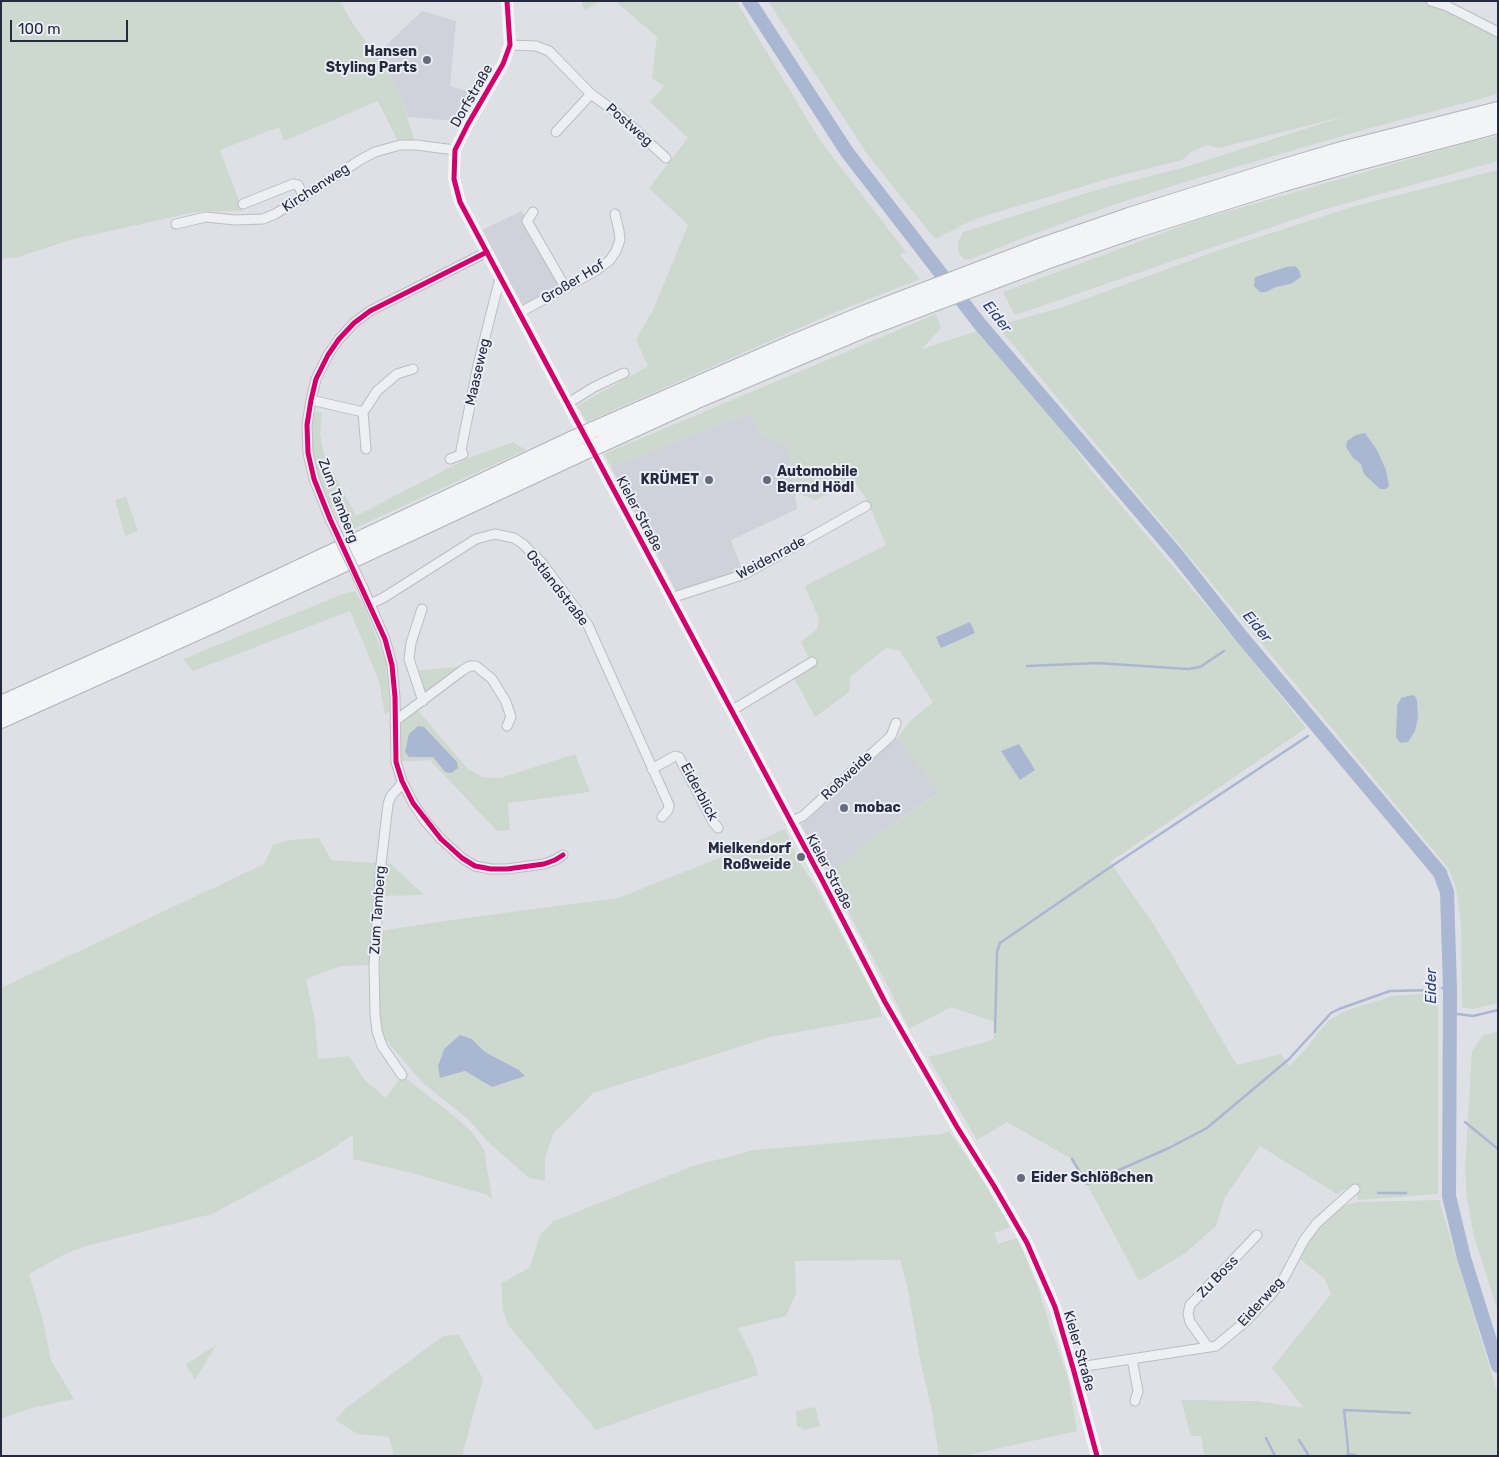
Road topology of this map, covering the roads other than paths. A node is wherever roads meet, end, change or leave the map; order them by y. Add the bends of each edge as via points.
1 (507, 1) edge
2 (1430, 1) edge
3 (1498, 32) edge
4 (510, 46) junction
5 (590, 94) junction
6 (1498, 110) edge
7 (1498, 125) edge
8 (556, 132) dead end
9 (455, 150) junction
10 (666, 158) dead end
11 (304, 197) junction
12 (243, 204) dead end
13 (533, 212) dead end
14 (614, 214) dead end
15 (176, 224) dead end
16 (487, 252) junction
17 (500, 278) junction
18 (973, 280) junction
19 (565, 287) junction
20 (518, 311) junction
21 (413, 369) dead end
22 (624, 373) dead end
23 (310, 400) junction
24 (567, 404) junction
25 (363, 412) junction
26 (597, 437) junction
27 (577, 446) junction
28 (366, 449) dead end
29 (450, 459) dead end
30 (866, 506) dead end
31 (671, 598) junction
32 (370, 604) junction
33 (422, 609) dead end
34 (812, 662) dead end
35 (422, 701) junction
36 (1, 704) edge
37 (731, 711) junction
38 (1, 720) edge
39 (395, 721) junction
40 (896, 723) dead end
41 (507, 726) dead end
42 (652, 769) junction
43 (402, 780) junction
44 (662, 817) dead end
45 (790, 822) junction
46 (718, 828) dead end
47 (563, 855) dead end
48 (402, 1076) dead end
49 (1355, 1189) dead end
50 (1257, 1236) dead end
51 (1208, 1347) junction
52 (1132, 1359) junction
53 (1074, 1368) junction
54 (1135, 1401) dead end
55 (1096, 1456) edge

1 - 4 street, Dorfstraße
2 - 3 street via 1447,6
4 - 5 street, Postweg via 536,46 549,51
4 - 9 street, Dorfstraße
5 - 8 street
5 - 10 street, Postweg via 617,113
6 - 18 highway via 1345,149 1209,190 1060,240
7 - 18 highway via 1221,202
9 - 11 street, Kirchenweg via 400,145 375,152
9 - 16 street, Dorfstraße via 454,179 460,202
11 - 12 street via 298,185 293,184
11 - 15 street, Kirchenweg via 263,219 206,217
13 - 19 street via 528,220
14 - 19 street, Großer Hof via 620,240 616,252 597,270
16 - 17 street, Dorfstraße
16 - 23 street, Zum Tamberg via 392,298 354,323 328,355
17 - 20 street, Dorfstraße
17 - 29 street, Maaseweg via 478,365 461,450 463,454
18 - 26 highway via 936,302
18 - 26 highway via 926,289 788,345
19 - 20 street, Großer Hof
20 - 24 street, Kieler Straße
21 - 25 street via 397,374 377,391
22 - 24 street
23 - 25 street
23 - 32 street, Zum Tamberg, bridge via 308,453 314,479
24 - 31 street, Kieler Straße
25 - 28 street
26 - 27 highway, bridge
27 - 36 highway
27 - 38 highway via 208,627
30 - 31 street, Weidenrade via 745,574
31 - 37 street, Kieler Straße
32 - 39 street, Zum Tamberg via 392,665
32 - 42 street, Ostlandstraße via 476,540 495,534 514,538 542,563 588,625
33 - 35 street via 410,659
34 - 37 street
35 - 39 street
35 - 41 street via 463,670 476,666 492,679 506,702 511,717
37 - 45 street, Kieler Straße
39 - 43 street, Zum Tamberg via 396,762
40 - 45 street, Roßweide via 891,736 803,816
42 - 44 street, Ostlandstraße via 668,805
42 - 46 street, Eiderblick via 675,756 679,757
43 - 47 street via 425,821 462,858 475,866 507,869 544,864
43 - 48 street, Zum Tamberg via 388,804 374,965 377,1032 382,1046
45 - 53 street, Kieler Straße via 885,1002 1027,1243 1055,1307
49 - 51 street, Eiderweg via 1317,1223 1284,1278 1245,1322 1216,1346
50 - 51 street, Zu Boss via 1190,1305 1190,1322
51 - 52 street, Eiderweg
52 - 53 street, Eiderweg
52 - 54 street via 1138,1391
53 - 55 street, Kieler Straße

